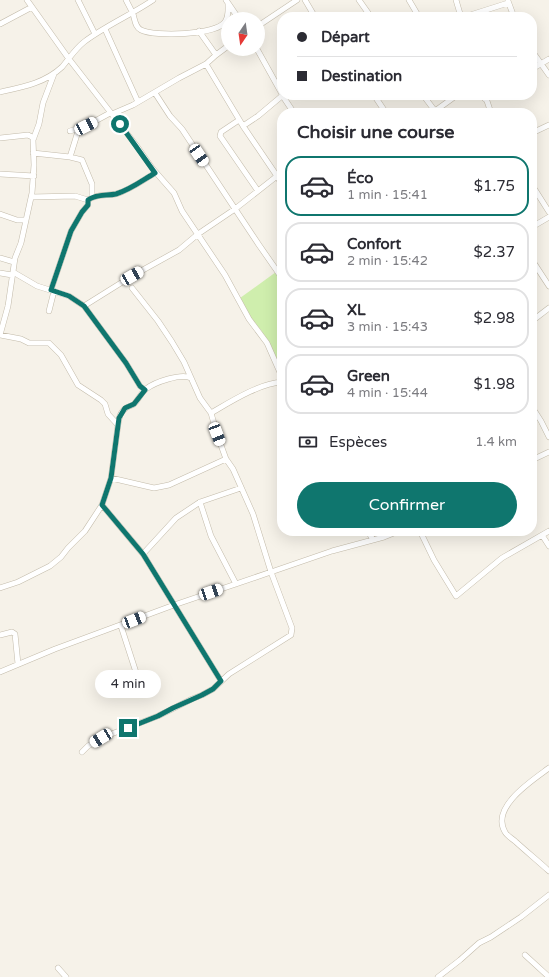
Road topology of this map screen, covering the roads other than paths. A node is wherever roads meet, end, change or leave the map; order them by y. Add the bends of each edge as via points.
1 (27, 0) edge
2 (78, 0) edge
3 (126, 0) edge
4 (153, 0) edge
5 (297, 0) edge
6 (305, 0) edge
7 (359, 0) edge
8 (409, 0) edge
9 (456, 0) edge
10 (227, 2) edge
11 (508, 2) edge
12 (32, 7) junction
13 (234, 12) edge
14 (279, 12) edge
15 (312, 12) edge
16 (367, 12) edge
17 (415, 12) edge
18 (460, 12) edge
19 (479, 12) edge
20 (512, 12) edge
21 (277, 13) edge
22 (133, 14) junction
23 (265, 21) edge
24 (0, 24) edge
25 (105, 29) junction
26 (199, 31) junction
27 (95, 34) junction
28 (221, 51) edge
29 (216, 55) junction
30 (261, 56) edge
31 (537, 58) edge
32 (69, 59) junction
33 (549, 59) edge
34 (206, 64) junction
35 (542, 64) junction
36 (537, 66) edge
37 (54, 74) junction
38 (549, 75) edge
39 (277, 86) edge
40 (0, 92) edge
41 (155, 93) junction
42 (277, 99) edge
43 (450, 100) edge
44 (138, 102) junction
45 (439, 108) edge
46 (111, 113) junction
47 (239, 120) junction
48 (549, 125) edge
49 (243, 126) junction
50 (79, 128) junction
51 (70, 131) dead end
52 (537, 131) edge
53 (0, 138) edge
54 (34, 138) junction
55 (33, 153) junction
56 (70, 157) junction
57 (155, 173) junction
58 (0, 174) edge
59 (34, 176) junction
60 (277, 176) joint
61 (258, 191) junction
62 (537, 193) edge
63 (31, 197) junction
64 (90, 198) junction
65 (235, 209) junction
66 (549, 212) edge
67 (0, 214) edge
68 (549, 216) edge
69 (26, 220) junction
70 (537, 224) edge
71 (198, 234) junction
72 (0, 258) edge
73 (14, 262) junction
74 (537, 268) edge
75 (277, 271) edge
76 (0, 273) edge
77 (12, 274) junction
78 (549, 286) edge
79 (132, 288) dead end
80 (52, 290) junction
81 (84, 306) junction
82 (549, 308) edge
83 (49, 312) dead end
84 (537, 317) edge
85 (0, 335) edge
86 (277, 366) edge
87 (191, 378) junction
88 (277, 383) edge
89 (145, 390) junction
90 (211, 413) junction
91 (537, 415) edge
92 (118, 424) junction
93 (549, 437) edge
94 (549, 452) edge
95 (537, 458) edge
96 (226, 459) junction
97 (111, 478) junction
98 (241, 488) junction
99 (200, 502) junction
100 (102, 505) junction
101 (549, 531) edge
102 (542, 535) junction
103 (371, 536) edge
104 (386, 536) edge
105 (422, 536) edge
106 (373, 540) junction
107 (549, 546) edge
108 (143, 554) junction
109 (271, 572) junction
110 (236, 584) junction
111 (0, 588) edge
112 (174, 605) junction
113 (121, 626) junction
114 (0, 634) edge
115 (18, 664) junction
116 (0, 672) edge
117 (221, 681) junction
118 (143, 694) dead end
119 (82, 752) dead end
120 (549, 768) edge
121 (549, 871) edge
122 (549, 895) edge
123 (525, 955) dead end
124 (58, 968) dead end
125 (66, 977) edge
126 (438, 977) edge
127 (549, 977) edge

1 - 12 street
2 - 27 street
3 - 22 street
4 - 22 street
5 - 14 street
6 - 15 street
7 - 16 street
8 - 17 street
9 - 18 street
10 - 13 street
10 - 26 street via 226,22
11 - 19 street
11 - 20 street
12 - 24 street
12 - 32 street
21 - 23 street
22 - 25 street
22 - 26 street via 136,26 144,31 168,34
25 - 27 street
25 - 44 street
26 - 29 street
27 - 32 street via 78,47
28 - 29 street
29 - 34 street
30 - 39 street
31 - 35 street
32 - 37 street
32 - 46 street
33 - 35 street
34 - 41 street
34 - 47 street
35 - 36 street
35 - 38 street
37 - 40 street via 37,83
37 - 54 street
41 - 44 street
41 - 65 street
42 - 49 street
43 - 45 street
44 - 46 street
46 - 50 street
46 - 57 street
47 - 49 street
47 - 61 street via 221,132 220,136
48 - 52 street
49 - 60 street
50 - 51 street
50 - 56 street
53 - 54 street via 28,135
54 - 55 street
55 - 56 street
55 - 59 street
56 - 64 street via 82,160 92,184
57 - 64 street via 128,189
57 - 71 street via 172,190 182,211
58 - 59 street
59 - 63 street
60 - 61 street
61 - 65 street
62 - 66 street
63 - 64 street
63 - 69 street
64 - 80 street via 71,231
65 - 71 street
65 - 75 street
67 - 69 street via 17,220
68 - 70 street
69 - 73 street
71 - 81 street via 179,250
71 - 86 street via 225,274
72 - 73 street
73 - 77 street
74 - 78 street
76 - 77 street
77 - 80 street
77 - 85 street via 8,306
79 - 87 street via 158,321
80 - 81 street via 69,296
80 - 83 street
81 - 89 street
82 - 84 street
85 - 92 street via 28,343 49,343 60,355 78,384 101,400 108,414
87 - 89 street via 174,378
87 - 90 street via 200,398
88 - 90 street via 270,383
89 - 92 street via 134,404 121,413
90 - 96 street
91 - 93 street
92 - 97 street
94 - 95 street
96 - 97 street via 159,488
96 - 98 street
97 - 100 street
98 - 99 street
98 - 109 street via 253,514
99 - 108 street via 176,518
99 - 110 street via 211,536
100 - 108 street
100 - 111 street via 81,536 61,557 36,574
101 - 102 street
102 - 105 street via 502,558 456,596
102 - 107 street
103 - 106 street
104 - 106 street
106 - 109 street
108 - 112 street
109 - 110 street
109 - 117 street via 292,628 291,635
110 - 112 street
112 - 113 street
112 - 117 street
113 - 115 street
113 - 118 street
114 - 115 street via 15,634
115 - 116 street
117 - 119 street via 208,692 158,716 101,738
120 - 121 street via 508,803 502,823 505,833
122 - 126 street via 491,938 479,943
123 - 127 street
124 - 125 street

